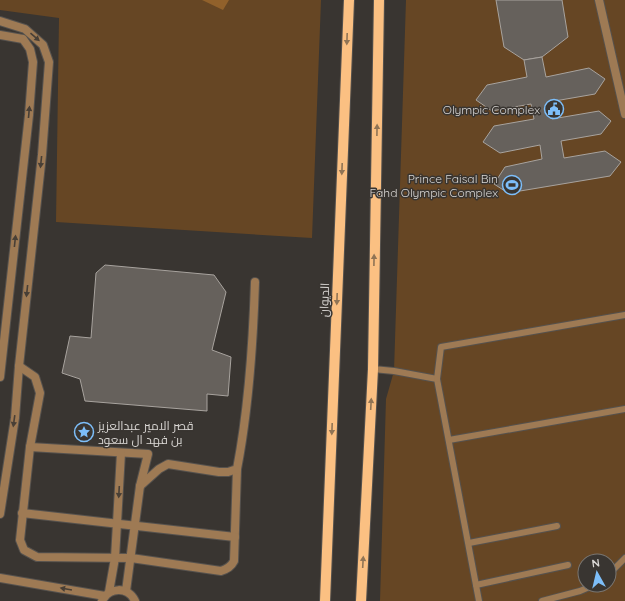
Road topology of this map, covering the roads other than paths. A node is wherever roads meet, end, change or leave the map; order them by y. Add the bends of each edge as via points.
1 (349, 0) edge
2 (379, 0) edge
3 (599, 0) edge
4 (0, 21) edge
5 (0, 35) edge
6 (625, 114) edge
7 (255, 282) dead end
8 (625, 315) edge
9 (19, 366) junction
10 (373, 369) junction
11 (0, 377) edge
12 (437, 379) junction
13 (625, 409) edge
14 (449, 440) junction
15 (30, 447) junction
16 (121, 453) junction
17 (237, 469) junction
18 (140, 486) junction
19 (22, 513) junction
20 (0, 514) edge
21 (118, 523) junction
22 (134, 525) junction
23 (557, 526) dead end
24 (235, 537) junction
25 (469, 543) junction
26 (115, 558) junction
27 (131, 558) junction
28 (625, 558) edge
29 (568, 565) dead end
30 (617, 566) edge
31 (0, 578) edge
32 (476, 585) junction
33 (126, 591) junction
34 (577, 593) edge
35 (105, 596) edge
36 (135, 601) edge
37 (325, 601) edge
38 (361, 601) edge
39 (479, 601) edge
40 (542, 601) edge

1 -> 37 main road, الديوان
10 -> 2 main road
3 - 6 street
4 -> 9 street via 25,29 44,45 49,62 42,154
11 -> 5 street via 33,62 30,49 23,39
7 - 17 street via 253,347
8 - 12 lane via 441,348
9 - 15 street via 35,377 40,393
9 -> 20 street via 15,418
10 - 12 lane
38 -> 10 main road
12 - 14 lane
13 - 14 lane
14 - 25 lane
15 - 16 street
15 - 19 street
16 - 18 street via 148,454
16 -> 21 street
17 - 18 street via 219,472 168,464 159,468
17 - 24 street
18 - 22 street
19 - 21 street
19 - 26 street via 20,540 24,550 37,557
21 - 22 street
21 - 26 street
22 - 24 street
22 - 27 street
23 - 25 lane
24 - 27 street via 234,560 227,569 221,571
25 - 32 lane
26 - 27 street
26 - 35 street
27 - 33 street
28 - 30 lane
29 - 32 lane
35 -> 31 street
32 - 39 lane
33 - 35 street via 118,589
33 - 36 street
34 - 40 lane

